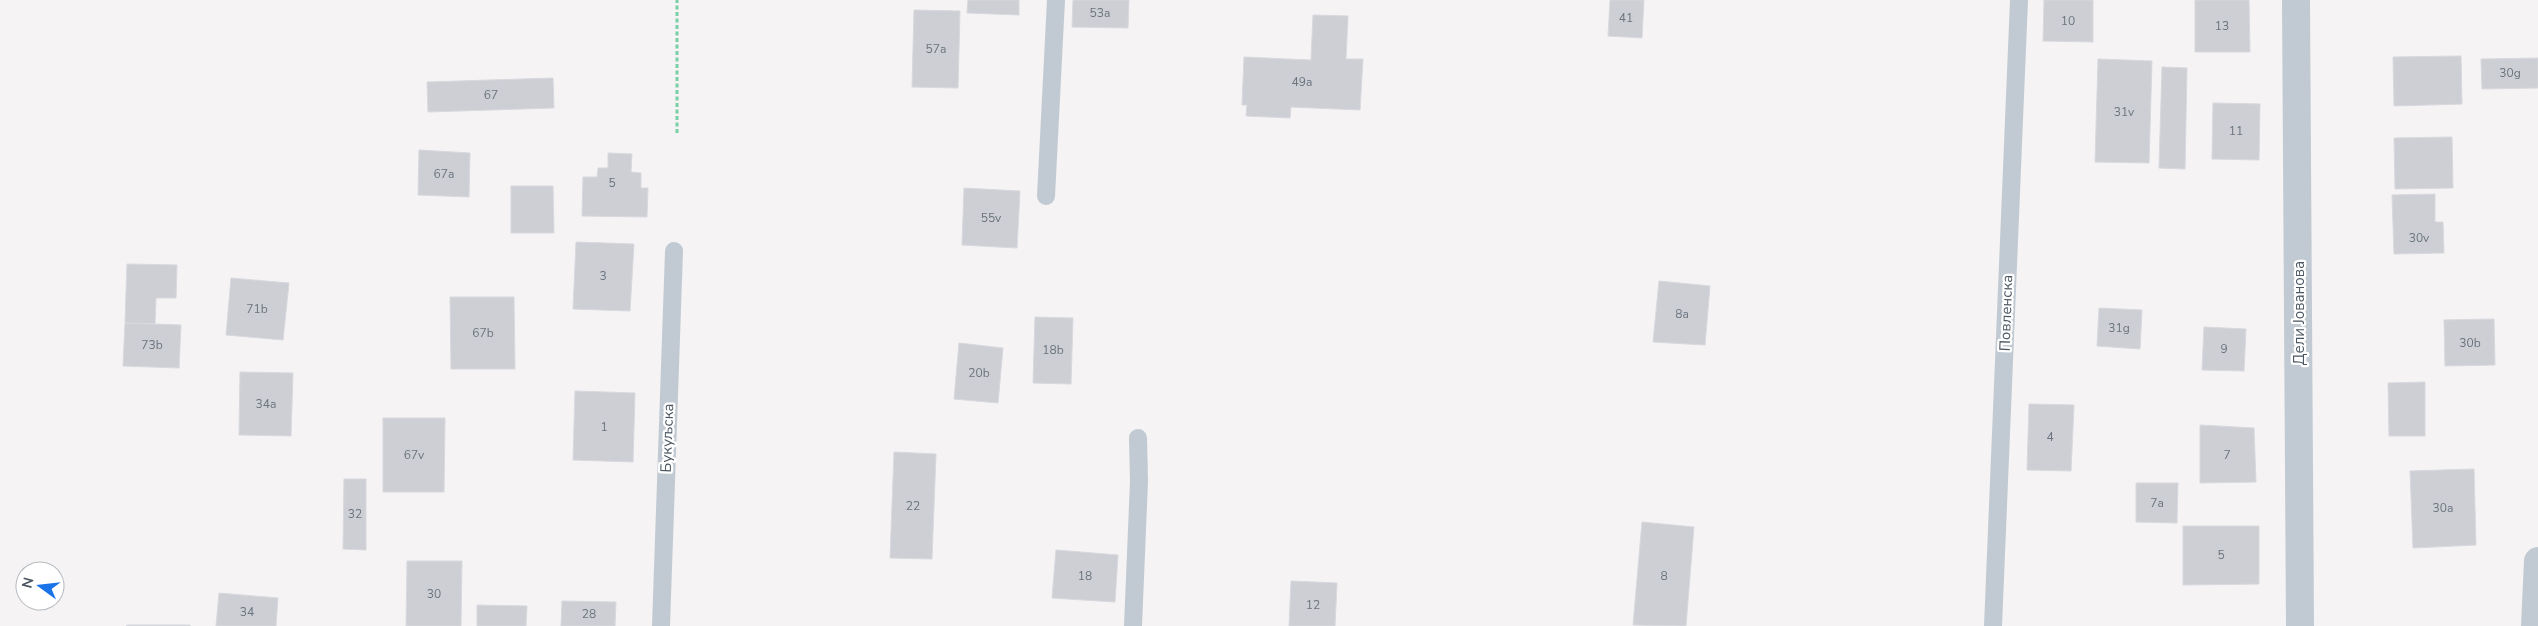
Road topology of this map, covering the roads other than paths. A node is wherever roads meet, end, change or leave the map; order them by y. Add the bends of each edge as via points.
1 (1056, 0) edge
2 (2019, 0) edge
3 (2296, 0) edge
4 (1046, 196) dead end
5 (674, 251) dead end
6 (1138, 438) dead end
7 (2538, 560) edge
8 (661, 626) edge
9 (1133, 626) edge
10 (1993, 626) edge
11 (2300, 626) edge
12 (2535, 626) edge

1 - 4 lane
2 - 10 lane, Повленска
3 - 11 street, Дели Јованова
5 - 8 lane, Букуљска
6 - 9 lane
7 - 12 street

